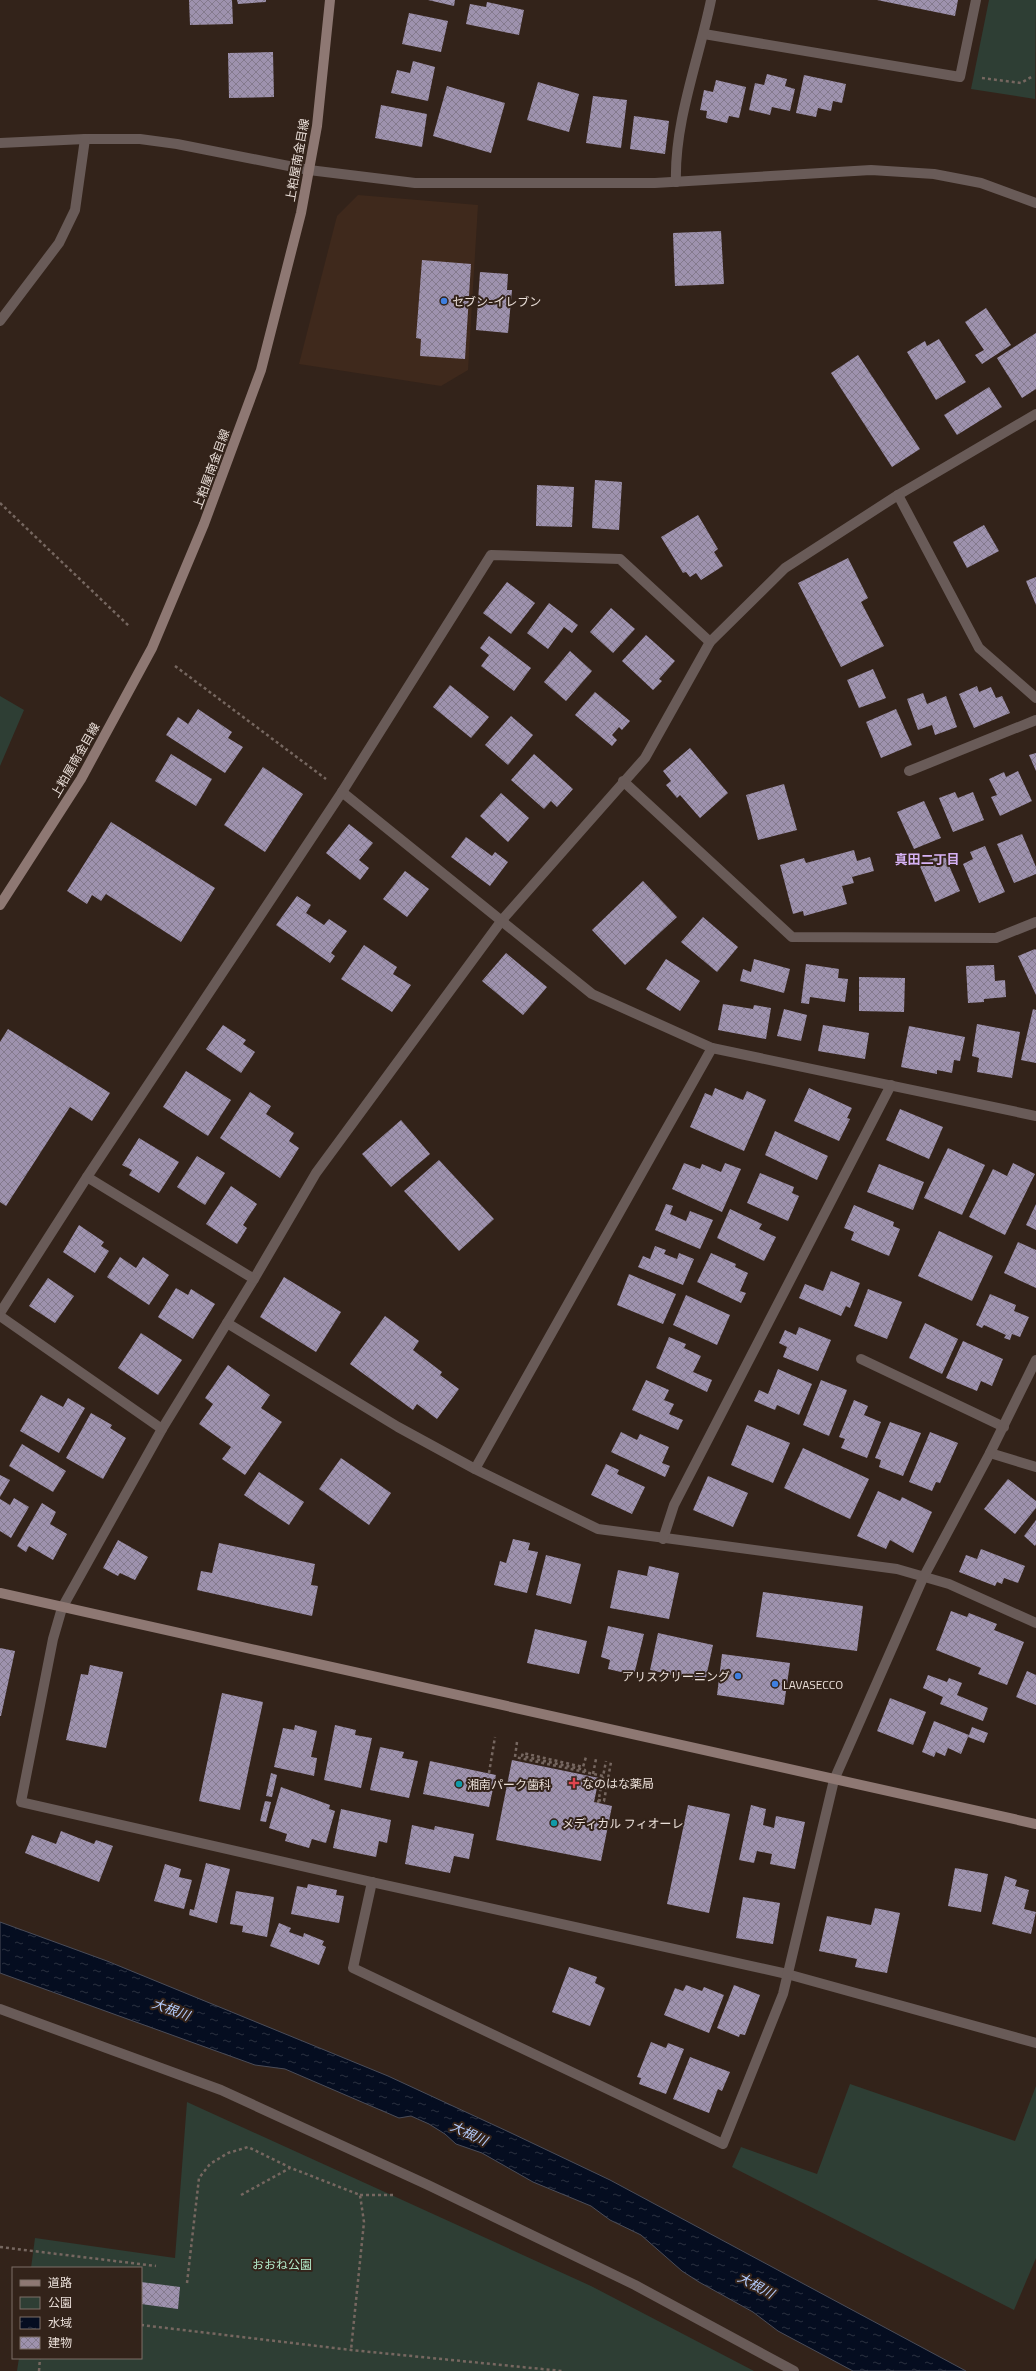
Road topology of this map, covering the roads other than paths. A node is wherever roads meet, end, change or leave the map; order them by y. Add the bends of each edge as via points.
1 (330, 0) edge
2 (710, 0) edge
3 (976, 0) edge
4 (704, 34) junction
5 (85, 139) junction
6 (0, 143) edge
7 (308, 170) junction
8 (676, 182) junction
9 (1036, 203) edge
10 (0, 321) edge
11 (1036, 414) edge
12 (898, 495) junction
13 (710, 642) junction
14 (1036, 698) edge
15 (1036, 720) edge
16 (909, 771) dead end
17 (623, 782) junction
18 (342, 792) junction
19 (0, 905) edge
20 (502, 920) junction
21 (1036, 922) edge
22 (712, 1048) junction
23 (891, 1085) junction
24 (1036, 1116) edge
25 (87, 1177) junction
26 (254, 1279) junction
27 (0, 1313) edge
28 (0, 1316) edge
29 (227, 1323) junction
30 (861, 1359) dead end
31 (1036, 1360) edge
32 (1004, 1427) junction
33 (162, 1429) junction
34 (990, 1453) junction
35 (1036, 1467) edge
36 (475, 1469) junction
37 (663, 1539) junction
38 (923, 1578) junction
39 (0, 1594) edge
40 (62, 1608) junction
41 (1036, 1623) edge
42 (834, 1780) junction
43 (1036, 1824) edge
44 (372, 1882) junction
45 (787, 1974) junction
46 (0, 2009) edge
47 (1036, 2043) edge
48 (794, 2371) edge

1 - 7 street, 上粕屋南金目線 via 317,126
2 - 4 street
3 - 4 street via 960,77
4 - 8 street via 678,137
5 - 6 street
5 - 7 street via 140,139 177,144
5 - 10 street via 75,210 59,244
7 - 8 street via 415,183
7 - 19 street, 上粕屋南金目線 via 301,213 261,370 204,524 152,648 81,779
8 - 9 street via 871,170 934,174 981,183
11 - 12 street
12 - 13 street via 785,568
12 - 14 street via 979,648
13 - 17 street via 645,758
13 - 18 street via 620,559 491,555
15 - 16 street
17 - 20 street
17 - 21 street via 792,937 996,938
18 - 20 street
18 - 25 street
20 - 22 street via 592,994
20 - 26 street via 316,1173
22 - 23 street
22 - 36 street
23 - 24 street
23 - 37 street via 674,1505
25 - 26 street
25 - 27 street
26 - 29 street
28 - 33 street
29 - 33 street
29 - 36 street via 398,1427
30 - 32 street
31 - 32 street
32 - 34 street
33 - 40 street
34 - 35 street
34 - 38 street
36 - 37 street via 598,1529
37 - 38 street via 897,1569
38 - 41 street via 949,1584
38 - 42 street
39 - 40 street
40 - 42 street
40 - 44 street via 53,1639 20,1802
42 - 43 street
42 - 45 street
44 - 45 street
44 - 45 street via 353,1968 723,2144 783,1994
45 - 47 street
46 - 48 street via 221,2090 428,2185 635,2285

